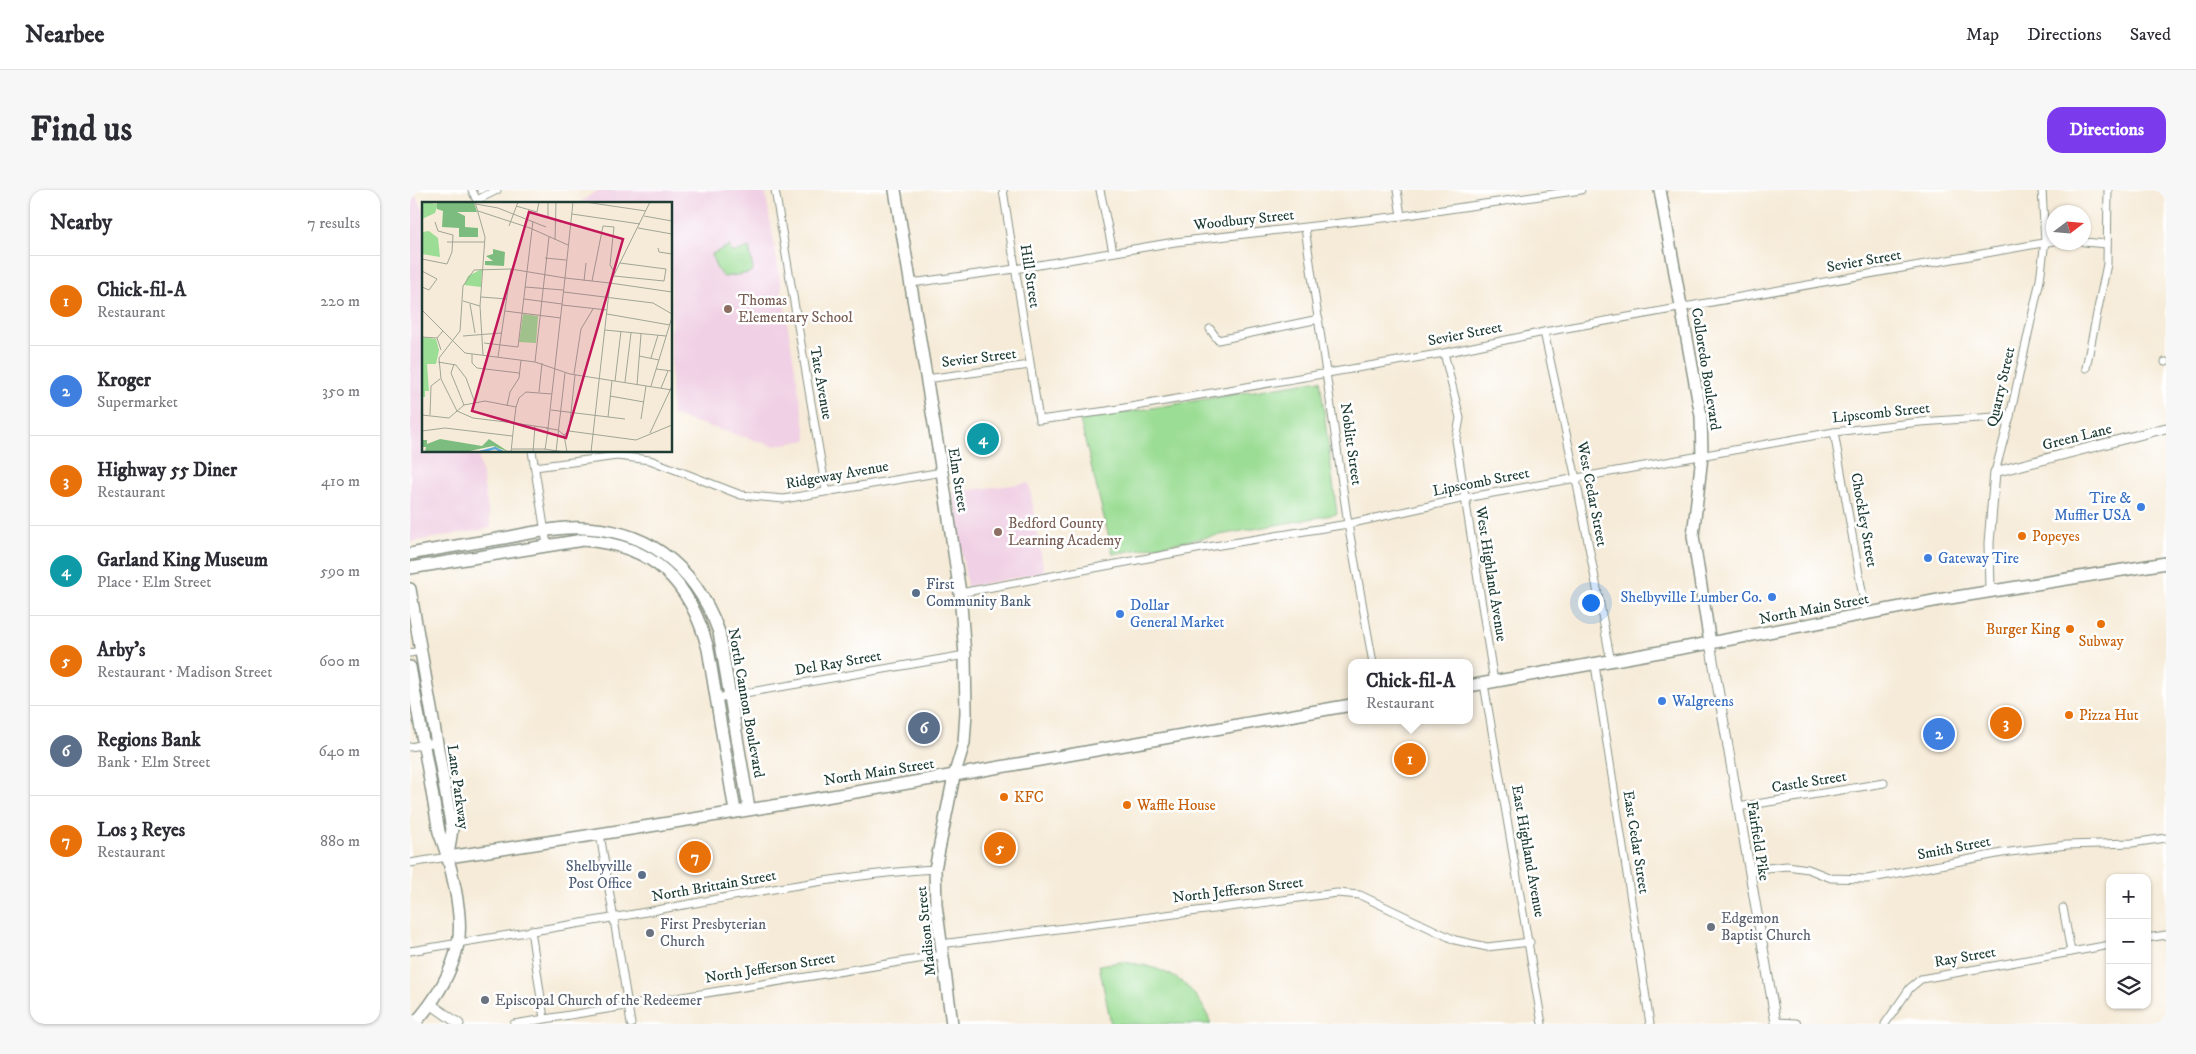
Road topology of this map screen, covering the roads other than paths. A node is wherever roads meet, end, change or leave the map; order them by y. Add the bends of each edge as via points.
1 (472, 190) edge
2 (498, 190) edge
3 (776, 190) edge
4 (895, 190) edge
5 (1003, 190) edge
6 (1100, 190) edge
7 (1397, 190) edge
8 (1581, 190) edge
9 (1660, 190) edge
10 (2042, 190) edge
11 (2108, 190) edge
12 (478, 202) edge
13 (1401, 216) junction
14 (1305, 228) junction
15 (2045, 241) junction
16 (2091, 243) edge
17 (2107, 244) junction
18 (1112, 252) junction
19 (1015, 268) junction
20 (910, 283) junction
21 (1681, 309) junction
22 (1319, 319) junction
23 (1210, 329) dead end
24 (1544, 332) junction
25 (1444, 353) junction
26 (1030, 365) junction
27 (2086, 368) dead end
28 (1327, 372) junction
29 (926, 379) junction
30 (2010, 416) junction
31 (2166, 428) edge
32 (1834, 432) junction
33 (532, 452) edge
34 (1702, 456) junction
35 (535, 467) junction
36 (942, 472) junction
37 (1995, 472) junction
38 (1576, 479) junction
39 (826, 491) junction
40 (1465, 498) junction
41 (1348, 524) junction
42 (545, 531) junction
43 (547, 545) junction
44 (410, 554) edge
45 (2166, 563) edge
46 (410, 568) edge
47 (410, 590) edge
48 (1990, 591) junction
49 (960, 593) junction
50 (1866, 614) junction
51 (1710, 644) junction
52 (415, 652) edge
53 (965, 655) junction
54 (1372, 659) edge
55 (1611, 662) junction
56 (1595, 665) junction
57 (410, 667) edge
58 (1489, 683) junction
59 (1473, 685) edge
60 (731, 696) junction
61 (716, 698) junction
62 (1348, 706) edge
63 (437, 742) junction
64 (424, 744) junction
65 (410, 747) edge
66 (954, 776) junction
67 (1884, 783) dead end
68 (1738, 807) junction
69 (749, 808) junction
70 (735, 811) junction
71 (600, 834) junction
72 (2166, 838) edge
73 (448, 856) junction
74 (410, 863) edge
75 (935, 869) junction
76 (1748, 870) junction
77 (2063, 908) dead end
78 (612, 918) junction
79 (531, 930) junction
80 (2166, 935) edge
81 (2151, 937) edge
82 (1530, 942) junction
83 (458, 943) junction
84 (2106, 946) edge
85 (942, 950) junction
86 (410, 951) edge
87 (2071, 952) junction
88 (432, 1005) junction
89 (628, 1006) junction
90 (544, 1019) junction
91 (414, 1024) edge
92 (459, 1024) edge
93 (514, 1024) edge
94 (631, 1024) edge
95 (952, 1024) edge
96 (1542, 1024) edge
97 (1650, 1024) edge
98 (1773, 1024) edge
99 (1796, 1024) edge
100 (1885, 1024) edge

1 - 12 street
2 - 12 street
3 - 39 street, Tate Avenue
4 - 20 main road, Elm Street
5 - 19 street, Hill Street
6 - 18 street
7 - 13 street
8 - 13 street, Woodbury Street
9 - 21 main road, Colloredo Boulevard
10 - 15 street, Quarry Street
11 - 17 street
13 - 14 street, Woodbury Street
14 - 18 street, Woodbury Street
14 - 22 street, Noblitt Street
15 - 21 street, Sevier Street
15 - 30 street, Quarry Street via 2040,280
16 - 17 street
17 - 27 street via 2107,264
18 - 19 street, Woodbury Street
19 - 20 street, Woodbury Street
19 - 26 street, Hill Street
20 - 29 main road, Elm Street
21 - 24 street, Sevier Street
21 - 34 main road, Colloredo Boulevard via 1701,416
22 - 23 street via 1218,340
22 - 28 street, Noblitt Street
24 - 25 street, Sevier Street
24 - 38 street, West Cedar Street
25 - 28 street, Sevier Street
25 - 40 street, West Highland Avenue via 1460,418 1456,440
26 - 28 street, Sevier Street via 1039,420
26 - 29 street, Sevier Street
28 - 41 street, Noblitt Street
29 - 36 main road, Elm Street
30 - 32 street, Lipscomb Street
30 - 37 street, Quarry Street
31 - 37 street, Green Lane
32 - 34 street, Lipscomb Street
32 - 50 street, Chockley Street
33 - 35 street
34 - 38 street, Lipscomb Street
34 - 51 main road, Colloredo Boulevard via 1693,536
35 - 39 street, Ridgeway Avenue via 617,456 650,460 741,495 784,499
35 - 42 street
36 - 39 street, Ridgeway Avenue
36 - 49 main road, Elm Street
37 - 48 street, Quarry Street via 1989,542
38 - 40 street, Lipscomb Street
38 - 55 street, West Cedar Street
40 - 41 street, Lipscomb Street
40 - 58 street, West Highland Avenue
41 - 49 street, Lipscomb Street
41 - 54 street, Noblitt Street
42 - 43 street
42 - 44 main road, North Cannon Boulevard
42 - 60 main road, North Cannon Boulevard via 581,528 617,531 655,548 675,562 698,586 712,614 719,632
43 - 46 main road, North Cannon Boulevard
43 - 61 main road, North Cannon Boulevard via 582,540 600,542 628,549 667,573 687,595 701,624
45 - 48 main road, North Main Street
47 - 52 main road, Lane Parkway
48 - 50 main road, North Main Street
49 - 53 main road, Elm Street
50 - 51 main road, North Main Street
51 - 55 main road, North Main Street
51 - 68 street, Fairfield Pike
52 - 63 main road, Lane Parkway
53 - 60 street, Del Ray Street
53 - 66 main road, Elm Street via 964,744
55 - 56 main road, North Main Street
56 - 58 main road, North Main Street
56 - 97 street, East Cedar Street
57 - 64 main road, Lane Parkway
58 - 59 main road, North Main Street
58 - 82 street, East Highland Avenue
60 - 61 street, Del Ray Street
60 - 69 main road, North Cannon Boulevard
61 - 70 main road, North Cannon Boulevard
62 - 66 main road, North Main Street
63 - 64 street
63 - 73 main road, Lane Parkway via 452,829
64 - 65 street
64 - 73 main road, Lane Parkway via 439,832
66 - 69 main road, North Main Street
66 - 75 main road, Madison Street
67 - 68 street, Castle Street
68 - 76 street, Fairfield Pike
69 - 70 main road, North Main Street
70 - 71 main road, North Main Street
71 - 73 main road, North Main Street
71 - 78 street
72 - 76 street, Smith Street via 2002,853 1867,879 1831,878 1808,869 1787,866
73 - 74 street, North Main Street
73 - 83 main road via 457,910
75 - 78 street, North Brittain Street via 849,877
75 - 85 main road, Madison Street
76 - 98 street, Fairfield Pike
77 - 87 street
78 - 79 street, North Brittain Street
78 - 89 street
79 - 83 street, North Brittain Street
79 - 90 street
80 - 81 street
82 - 85 street, North Jefferson Street via 1487,946 1455,940 1360,895 1337,893
82 - 96 street, East Highland Avenue
83 - 86 street, North Brittain Street
83 - 88 main road via 449,973
84 - 87 street, Ray Street
85 - 89 street, North Jefferson Street
85 - 95 main road, Madison Street
87 - 100 street, Ray Street via 1921,979 1910,988
88 - 91 main road
88 - 92 street
89 - 90 street, North Jefferson Street
89 - 94 street
90 - 93 street, North Jefferson Street
98 - 99 street, Fairfield Pike

